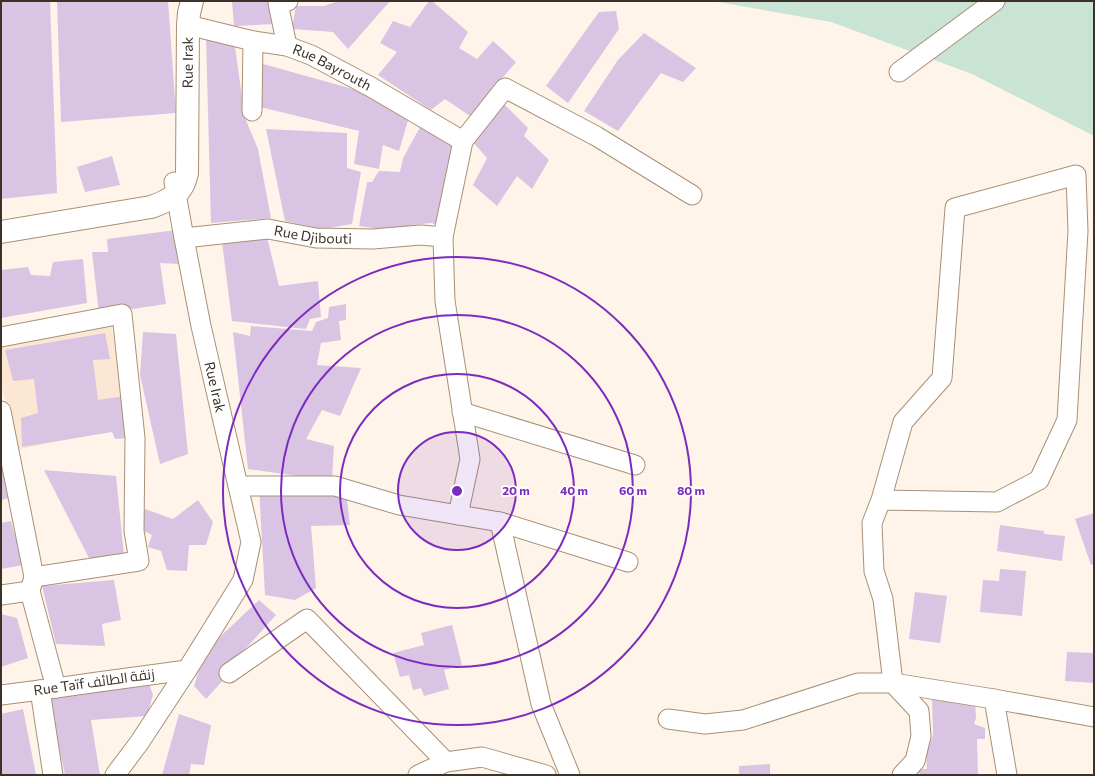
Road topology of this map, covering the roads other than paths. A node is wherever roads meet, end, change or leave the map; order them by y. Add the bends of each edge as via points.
1 (180, 1) edge
2 (192, 1) edge
3 (288, 1) edge
4 (995, 1) edge
5 (188, 25) junction
6 (253, 41) junction
7 (287, 46) junction
8 (899, 72) dead end
9 (252, 111) dead end
10 (463, 141) junction
11 (175, 187) junction
12 (692, 195) dead end
13 (1, 222) edge
14 (1, 232) edge
15 (443, 237) junction
16 (184, 238) junction
17 (1, 337) edge
18 (1, 411) edge
19 (462, 412) junction
20 (635, 465) dead end
21 (238, 486) junction
22 (881, 500) junction
23 (458, 515) junction
24 (500, 522) junction
25 (628, 562) dead end
26 (32, 584) junction
27 (1, 595) edge
28 (187, 670) junction
29 (229, 673) dead end
30 (894, 684) junction
31 (48, 689) junction
32 (1, 695) edge
33 (994, 699) junction
34 (1094, 717) edge
35 (668, 719) dead end
36 (446, 762) junction
37 (54, 775) edge
38 (115, 775) edge
39 (418, 775) edge
40 (546, 775) edge
41 (570, 775) edge
42 (902, 775) edge
43 (1007, 775) edge

1 - 11 street, Rue Irak via 179,155
2 - 5 street, Rue Irak
3 - 7 street via 278,3
4 - 8 street
5 - 6 street, Rue Bayrouth
5 - 11 street, Rue Irak via 187,173 183,186
6 - 7 street, Rue Bayrouth
6 - 9 street
7 - 10 street, Rue Bayrouth via 325,62
10 - 12 street via 505,88 596,136
10 - 15 street
11 - 13 street via 148,198
11 - 14 street via 164,203 151,207
11 - 16 street, Rue Irak
15 - 16 street, Rue Djibouti via 421,235 374,239 316,238 268,229
15 - 19 street via 445,301
16 - 21 street, Rue Irak via 201,326
17 - 26 street via 122,314 135,438 134,531 139,561
18 - 26 street
19 - 20 street
19 - 23 street via 470,459
21 - 23 street via 335,486 399,505
21 - 28 street, Rue Irak via 251,542 243,580
22 - 22 street via 997,502 1038,480 1067,420 1078,231 1076,175 955,208 942,378 903,422
22 - 30 street via 872,523 874,571 882,599
23 - 24 street
24 - 25 street
24 - 41 street via 541,704
26 - 27 street
26 - 31 street
28 - 31 street, Rue Taïf زنقة الطائف
28 - 38 street
29 - 36 street via 307,619
30 - 33 street
30 - 35 street via 858,683 742,720 705,724
30 - 42 street via 919,711 922,736 915,761
31 - 32 street, Rue Taïf زنقة الطائف
31 - 37 street
33 - 34 street
33 - 43 street
36 - 39 street
36 - 40 street via 482,757

